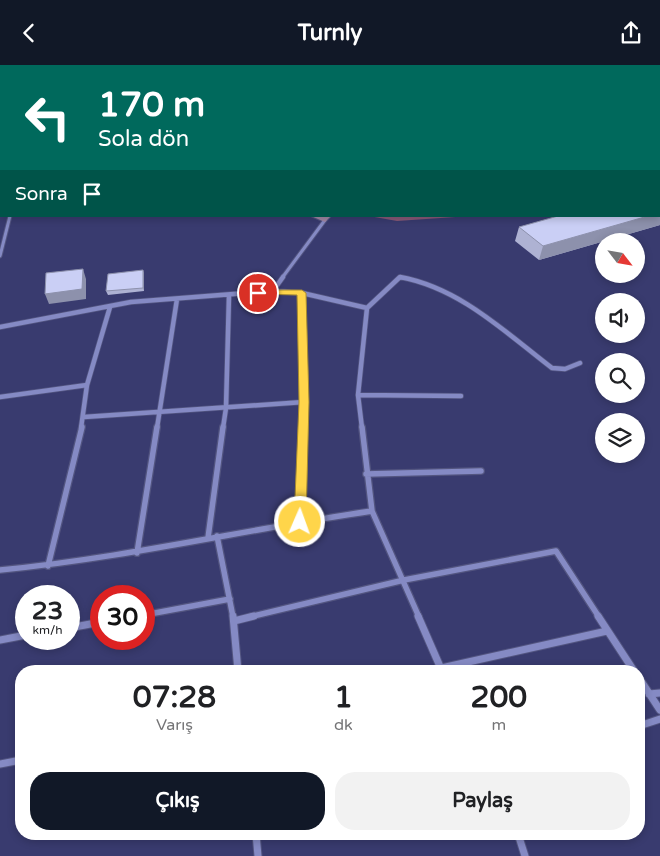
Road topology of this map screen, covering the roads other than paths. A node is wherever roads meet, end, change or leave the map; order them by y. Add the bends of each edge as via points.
1 (10, 217) edge
2 (326, 218) edge
3 (2, 244) edge
4 (0, 256) edge
5 (273, 291) junction
6 (302, 293) junction
7 (229, 295) junction
8 (177, 299) junction
9 (110, 307) junction
10 (367, 308) junction
11 (0, 327) edge
12 (580, 363) dead end
13 (87, 385) junction
14 (358, 395) junction
15 (462, 396) dead end
16 (0, 397) edge
17 (304, 402) junction
18 (226, 408) junction
19 (159, 409) junction
20 (84, 417) junction
21 (481, 471) dead end
22 (366, 474) junction
23 (372, 511) junction
24 (300, 522) junction
25 (217, 536) junction
26 (208, 538) junction
27 (137, 553) junction
28 (48, 566) junction
29 (0, 570) edge
30 (404, 580) junction
31 (230, 599) junction
32 (155, 613) edge
33 (234, 621) junction
34 (608, 631) junction
35 (15, 637) edge
36 (0, 640) edge
37 (238, 665) edge
38 (439, 665) edge
39 (462, 665) edge
40 (630, 665) edge
41 (645, 688) edge
42 (660, 693) edge
43 (649, 694) junction
44 (660, 710) edge
45 (660, 719) edge
46 (645, 724) edge
47 (15, 761) edge
48 (0, 764) edge
49 (256, 840) edge
50 (520, 840) edge
51 (258, 856) edge
52 (525, 856) edge

1 - 3 street
2 - 5 street
3 - 4 street
5 - 6 street
5 - 7 street
6 - 10 street
6 - 17 street
7 - 8 street
7 - 18 street
8 - 9 street via 131,301
8 - 19 street
9 - 11 street
9 - 13 street
10 - 12 street via 400,277 416,278 470,306 552,368 565,369
10 - 14 street
13 - 16 street
13 - 20 street
14 - 15 street
14 - 22 street
17 - 18 street
17 - 24 street
18 - 19 street
18 - 26 street
19 - 20 street
19 - 27 street
20 - 28 street
21 - 22 street
22 - 23 street
23 - 24 street
23 - 30 street
24 - 25 street
25 - 26 street
25 - 31 street
26 - 27 street
27 - 28 street
28 - 29 street
30 - 33 street
30 - 34 street via 556,551
30 - 38 street
31 - 32 street
31 - 33 street
33 - 37 street
34 - 39 street
34 - 40 street
35 - 36 street
41 - 43 street
42 - 43 street
43 - 44 street
45 - 46 street
47 - 48 street
49 - 51 street
50 - 52 street

